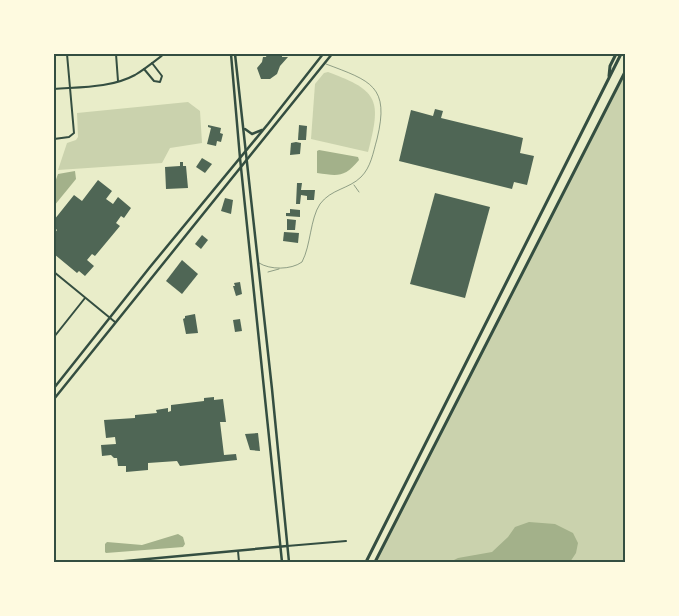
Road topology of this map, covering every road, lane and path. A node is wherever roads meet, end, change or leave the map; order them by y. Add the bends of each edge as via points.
1 (67, 54) edge
2 (116, 54) edge
3 (164, 54) edge
4 (231, 54) edge
5 (236, 54) edge
6 (323, 54) edge
7 (332, 54) edge
8 (616, 54) edge
9 (621, 54) edge
10 (152, 63) junction
11 (324, 63) junction
12 (144, 69) junction
13 (625, 72) edge
14 (608, 79) junction
15 (118, 81) junction
16 (71, 88) junction
17 (54, 89) edge
18 (265, 128) junction
19 (245, 129) junction
20 (54, 139) edge
21 (246, 150) junction
22 (240, 158) junction
23 (247, 159) junction
24 (241, 167) junction
25 (354, 184) junction
26 (359, 192) dead end
27 (258, 262) junction
28 (280, 268) junction
29 (54, 272) edge
30 (268, 272) dead end
31 (86, 298) junction
32 (110, 317) junction
33 (115, 322) junction
34 (54, 337) edge
35 (54, 388) edge
36 (54, 399) edge
37 (346, 541) dead end
38 (280, 546) junction
39 (287, 546) junction
40 (238, 551) junction
41 (149, 561) edge
42 (115, 562) edge
43 (239, 562) edge
44 (282, 562) edge
45 (289, 562) edge
46 (366, 562) edge
47 (375, 562) edge

1 - 16 street
2 - 15 street
3 - 10 street
4 - 22 main road
5 - 19 main road
6 - 18 main road
7 - 11 main road
8 - 14 highway
9 - 14 highway
10 - 12 street
10 - 12 street via 162,76 160,82 154,81
11 - 23 main road
11 - 25 lane via 360,77 370,85 381,104 382,115 372,160
12 - 15 street
13 - 47 highway
14 - 46 highway
15 - 16 street
16 - 17 street
16 - 20 street via 74,133
18 - 19 main road via 252,134
18 - 21 main road
19 - 21 main road
21 - 22 main road
21 - 23 main road
22 - 24 main road
22 - 32 main road
23 - 24 main road
23 - 27 main road
24 - 33 main road
24 - 38 main road
25 - 26 lane
25 - 28 lane via 329,194 320,205 302,262
27 - 28 lane
27 - 39 main road
28 - 30 lane
29 - 31 street
31 - 32 street
31 - 34 street
32 - 33 street
32 - 35 main road
33 - 36 main road
37 - 39 street
38 - 39 main road
38 - 40 main road
38 - 44 main road
39 - 45 main road
40 - 41 main road
40 - 43 street
41 - 42 main road

